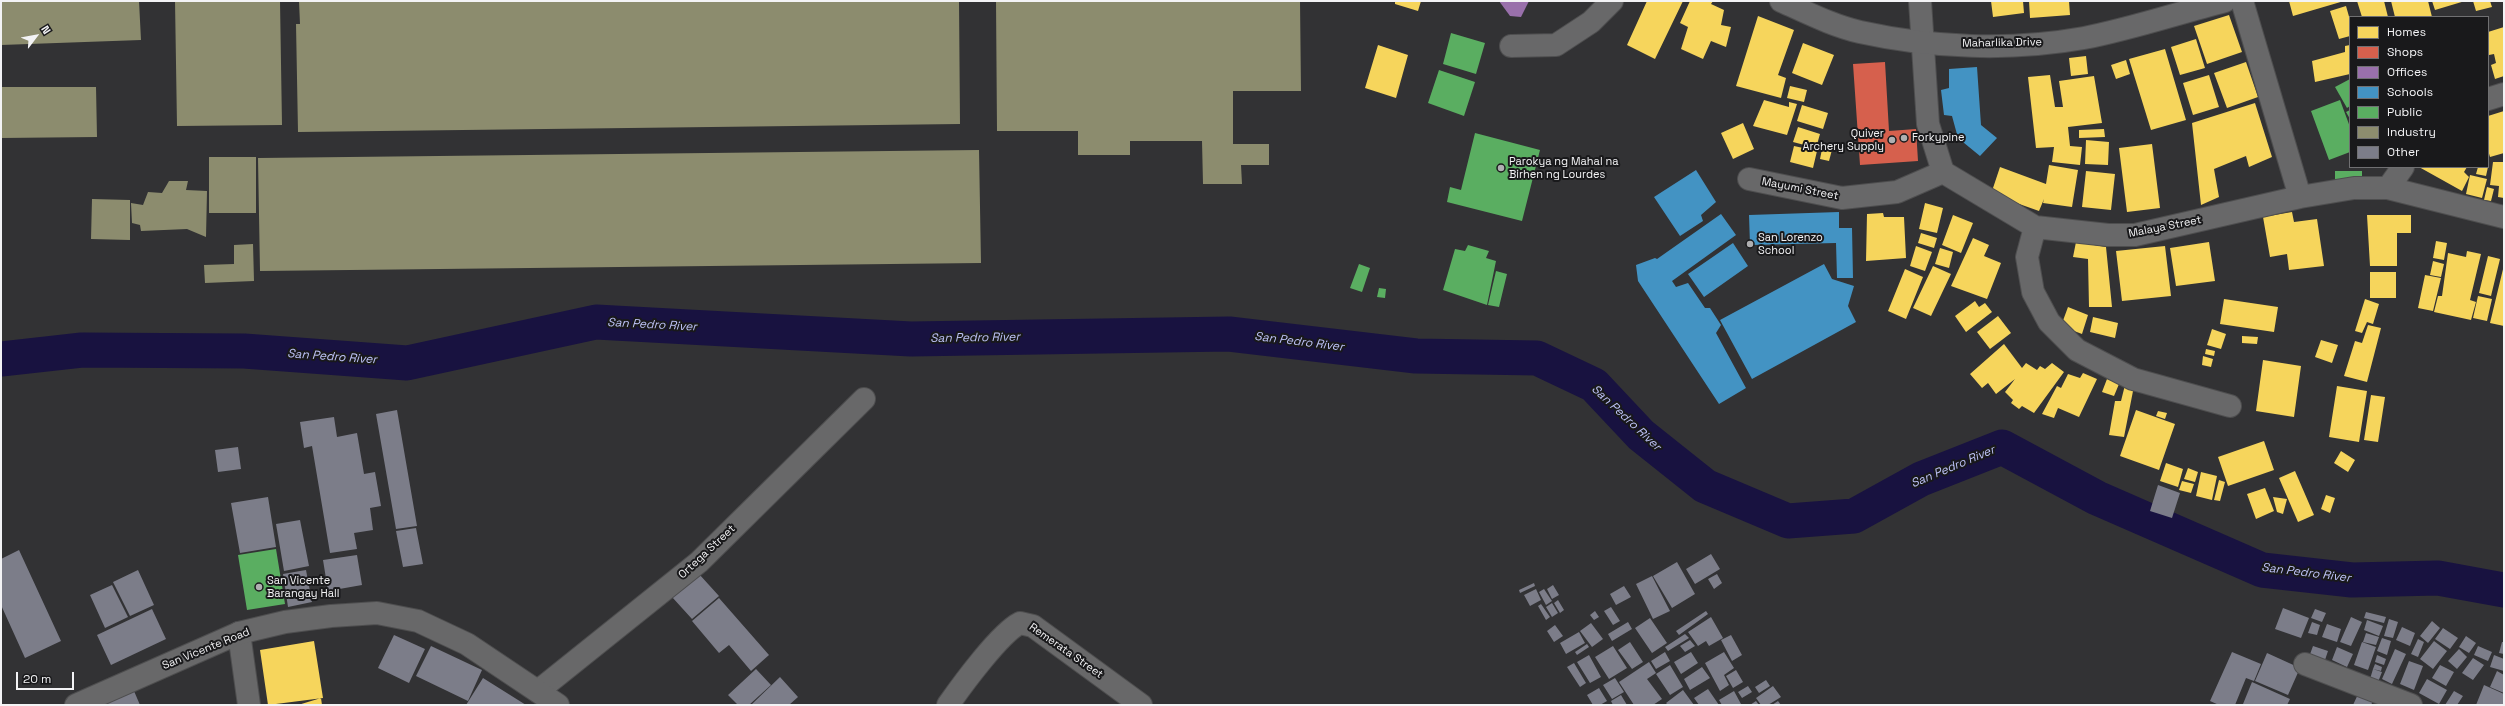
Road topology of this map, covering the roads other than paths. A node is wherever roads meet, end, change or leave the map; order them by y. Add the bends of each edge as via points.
1 (1612, 1) edge
2 (1781, 1) edge
3 (1920, 1) edge
4 (2225, 1) edge
5 (2242, 1) edge
6 (1923, 42) junction
7 (1511, 46) dead end
8 (2504, 94) edge
9 (2489, 99) edge
10 (2402, 168) edge
11 (1943, 172) junction
12 (1749, 179) dead end
13 (2388, 188) junction
14 (2300, 197) junction
15 (2504, 217) edge
16 (2035, 227) junction
17 (864, 399) dead end
18 (2230, 406) dead end
19 (239, 633) junction
20 (2305, 664) dead end
21 (538, 691) junction
22 (2382, 700) edge
23 (76, 705) edge
24 (249, 705) edge
25 (558, 705) edge
26 (948, 705) edge
27 (1141, 705) edge
28 (2411, 705) edge

1 - 7 street via 1591,22 1556,45
2 - 6 street, Maharlika Drive via 1859,32
3 - 6 street
4 - 6 street, Maharlika Drive via 2084,38 2029,45 1974,46
5 - 14 street
6 - 11 street via 1928,124
8 - 9 street
10 - 13 street
11 - 12 street, Mayumi Street via 1897,192 1842,198
11 - 16 street, Malaya Street
13 - 14 street, Malaya Street via 2354,188
13 - 15 street, Malaya Street
14 - 16 street, Malaya Street via 2135,235 2108,235
16 - 18 street via 2027,257 2033,292 2049,322 2077,350 2133,379
17 - 21 street, Ortega Street via 699,562
19 - 21 street, San Vicente Road via 331,616 376,613 418,621 467,644
19 - 23 street, San Vicente Road
19 - 24 street
20 - 22 street
21 - 25 street, San Vicente Road
22 - 28 street
26 - 27 street, Remerata Street via 1004,637 1020,623 1033,626

